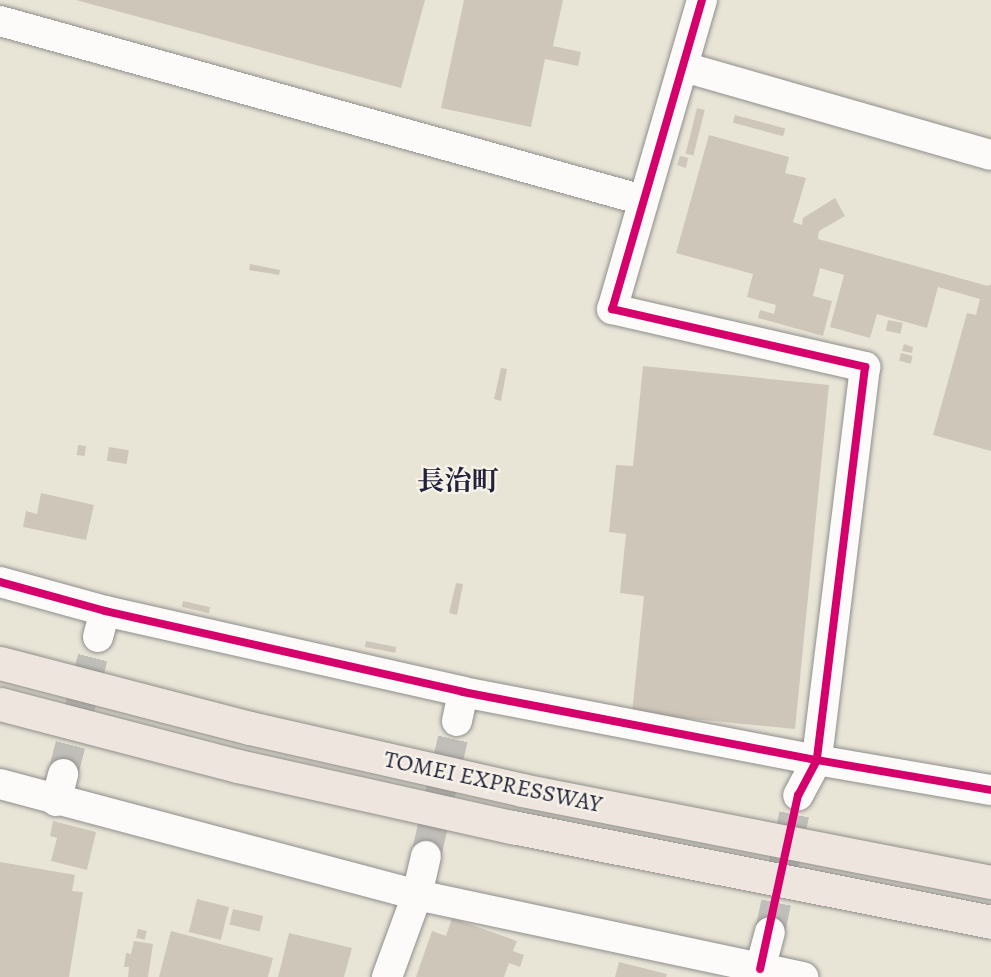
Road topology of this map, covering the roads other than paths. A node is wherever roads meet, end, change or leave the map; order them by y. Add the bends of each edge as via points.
1 (702, 0) edge
2 (0, 21) edge
3 (684, 67) junction
4 (991, 155) edge
5 (643, 200) junction
6 (0, 582) edge
7 (0, 663) edge
8 (463, 692) junction
9 (0, 704) edge
10 (457, 721) tunnel mouth
11 (817, 760) junction
12 (0, 784) edge
13 (991, 790) edge
14 (798, 795) tunnel mouth
15 (426, 856) tunnel mouth
16 (991, 882) edge
17 (417, 895) junction
18 (991, 922) edge
19 (770, 932) tunnel mouth
20 (760, 969) junction
21 (387, 977) edge
22 (803, 977) edge

1 - 3 street
2 - 5 street
3 - 4 street
3 - 5 street
5 - 11 street via 612,309 866,366
6 - 8 street via 101,624
7 - 16 highway, TOMEI EXPRESSWAY via 250,728 522,790
8 - 10 street
8 - 11 street
9 - 18 highway, TOMEI EXPRESSWAY via 238,766 512,827
11 - 13 street
11 - 14 street
12 - 17 street via 59,788
15 - 17 street
17 - 20 street
17 - 21 street
19 - 20 street
20 - 22 street

